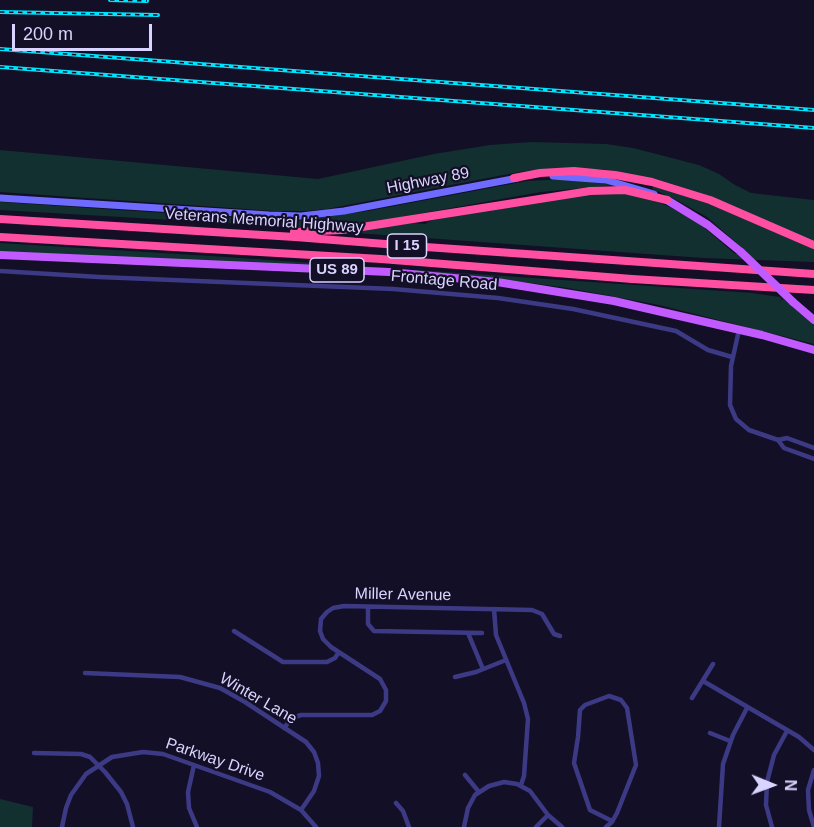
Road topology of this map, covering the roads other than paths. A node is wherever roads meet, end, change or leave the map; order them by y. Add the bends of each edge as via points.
1 (514, 178) junction
2 (0, 198) edge
3 (667, 200) junction
4 (0, 219) edge
5 (252, 234) junction
6 (0, 237) edge
7 (814, 245) edge
8 (0, 255) edge
9 (0, 271) edge
10 (814, 274) edge
11 (814, 290) edge
12 (814, 320) edge
13 (739, 330) junction
14 (814, 350) edge
15 (732, 357) junction
16 (778, 440) junction
17 (814, 448) edge
18 (814, 459) edge
19 (368, 607) junction
20 (494, 609) junction
21 (234, 631) dead end
22 (468, 633) junction
23 (482, 633) dead end
24 (560, 636) dead end
25 (339, 652) junction
26 (506, 660) junction
27 (713, 664) dead end
28 (483, 669) junction
29 (84, 673) dead end
30 (455, 677) dead end
31 (703, 681) junction
32 (692, 698) dead end
33 (747, 708) junction
34 (284, 728) junction
35 (787, 730) junction
36 (710, 734) dead end
37 (730, 741) junction
38 (814, 750) edge
39 (34, 753) dead end
40 (98, 765) junction
41 (194, 765) junction
42 (814, 771) edge
43 (465, 775) dead end
44 (521, 785) junction
45 (478, 792) junction
46 (396, 803) dead end
47 (301, 810) junction
48 (548, 815) junction
49 (612, 823) edge
50 (62, 827) edge
51 (133, 827) edge
52 (196, 827) edge
53 (316, 827) edge
54 (409, 827) edge
55 (464, 827) edge
56 (536, 827) edge
57 (562, 827) edge
58 (606, 827) edge
59 (719, 827) edge
60 (772, 827) edge
61 (814, 827) edge

1 - 2 main road, Highway 89 via 301,216
1 - 3 main road, Highway 89 via 595,178 636,187
1 - 7 highway via 574,171 652,182 710,200
3 - 5 highway via 625,190 590,191 342,230
3 - 12 main road, Highway 89, bridge via 708,225
4 - 5 highway, Veterans Memorial Highway / I 15
5 - 10 highway, Veterans Memorial Highway / I 15
6 - 11 highway, Veterans Memorial Highway / I 15
8 - 13 main road, US 89 via 464,278 580,295
9 - 15 street, Frontage Road via 393,289 498,298 676,331 708,350
13 - 14 main road, US 89
13 - 15 street
15 - 16 street via 733,414 746,428
16 - 17 street via 787,438
16 - 18 street via 784,448
19 - 20 street, Miller Avenue
19 - 22 street via 368,624 374,631
19 - 25 street, Miller Avenue via 337,607 323,616 321,635
20 - 24 street, Miller Avenue via 539,612 554,634
20 - 26 street via 495,630
21 - 25 street via 283,662 327,662
22 - 23 street
22 - 28 street
25 - 34 street, Miller Avenue via 383,682 387,694 382,708 369,716 298,716
26 - 28 street
26 - 44 street via 528,719
27 - 31 street
28 - 30 street
29 - 34 street, Winter Lane via 159,674 196,680 234,695
31 - 32 street
31 - 33 street
33 - 35 street
33 - 37 street
34 - 47 street, Winter Lane via 306,742 318,763 317,785
35 - 38 street
35 - 60 street via 774,754 766,782 766,806
36 - 37 street
37 - 59 street via 722,769
39 - 40 street via 84,754
40 - 41 street, Parkway Drive via 117,756 143,752 163,754
40 - 50 street, Parkway Drive via 74,789
40 - 51 street via 124,798
41 - 47 street, Parkway Drive via 270,792
41 - 52 street via 188,792
42 - 61 street via 808,798
43 - 45 street
44 - 45 street via 499,783
44 - 48 street
45 - 55 street via 468,808
46 - 54 street
47 - 53 street, Parkway Drive
48 - 56 street
48 - 57 street
49 - 49 street via 590,810 574,763 580,710 609,696 621,700 627,708 636,762
49 - 58 street

